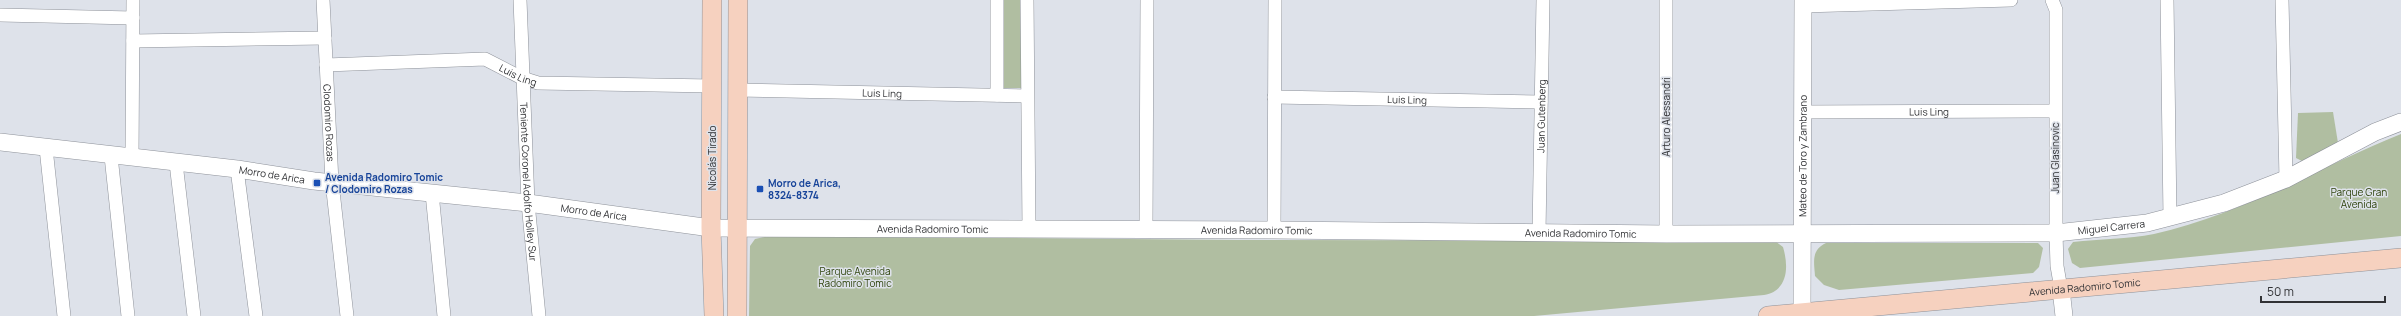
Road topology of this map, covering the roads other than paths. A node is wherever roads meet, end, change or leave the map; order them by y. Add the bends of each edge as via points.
1 (133, 0) edge
2 (323, 0) edge
3 (520, 0) edge
4 (712, 0) edge
5 (738, 0) edge
6 (997, 0) edge
7 (1027, 0) edge
8 (1147, 0) edge
9 (1275, 0) edge
10 (1543, 0) edge
11 (1666, 0) edge
12 (2011, 0) edge
13 (2052, 0) edge
14 (2167, 0) edge
15 (2282, 0) edge
16 (1922, 1) edge
17 (1803, 3) edge
18 (0, 15) edge
19 (133, 18) junction
20 (325, 38) junction
21 (133, 41) junction
22 (326, 65) junction
23 (522, 78) junction
24 (712, 86) junction
25 (738, 90) junction
26 (997, 95) junction
27 (1027, 96) junction
28 (1274, 97) junction
29 (1541, 102) junction
30 (2055, 111) junction
31 (1802, 112) junction
32 (2401, 122) edge
33 (0, 142) edge
34 (46, 148) junction
35 (111, 156) junction
36 (132, 158) junction
37 (176, 163) junction
38 (237, 169) junction
39 (2286, 179) junction
40 (332, 182) junction
41 (432, 193) junction
42 (528, 203) junction
43 (2170, 218) junction
44 (712, 228) junction
45 (736, 228) junction
46 (1029, 229) junction
47 (1146, 229) junction
48 (1274, 230) junction
49 (1539, 232) junction
50 (2056, 233) junction
51 (1666, 234) junction
52 (1802, 234) junction
53 (2401, 258) edge
54 (2061, 289) junction
55 (1802, 313) junction
56 (64, 316) edge
57 (128, 316) edge
58 (194, 316) edge
59 (256, 316) edge
60 (347, 316) edge
61 (444, 316) edge
62 (539, 316) edge
63 (714, 316) edge
64 (737, 316) edge
65 (1768, 316) edge
66 (2064, 316) edge

1 - 19 street
2 - 20 street, Clodomiro Rozas
3 - 23 street, Teniente Coronel Adolfo Holley Sur
4 - 24 main road, Nicolás Tirado
5 - 25 main road
6 - 26 street
7 - 27 street
8 - 47 street
9 - 28 street
10 - 29 street, Juan Gutenberg
11 - 51 street, Arturo Alessandri
12 - 16 street
13 - 30 street, Juan Glasinovic via 2056,10
14 - 43 street
15 - 39 street
16 - 17 street
17 - 31 street, Mateo de Toro y Zambrano
18 - 19 street
19 - 21 street
20 - 21 street
20 - 22 street, Clodomiro Rozas
21 - 36 street
22 - 23 street, Luis Ling via 485,59
22 - 40 street, Clodomiro Rozas
23 - 24 street, Luis Ling via 538,83
23 - 42 street, Teniente Coronel Adolfo Holley Sur
24 - 44 main road, Nicolás Tirado
25 - 26 street, Luis Ling
25 - 45 main road
26 - 27 street, Luis Ling
27 - 46 street
28 - 29 street, Luis Ling
28 - 48 street
29 - 49 street, Juan Gutenberg
30 - 31 street, Luis Ling
30 - 50 street, Juan Glasinovic
31 - 52 street, Mateo de Toro y Zambrano
32 - 39 street, Miguel Carrera via 2375,132
33 - 34 street, Morro de Arica
34 - 35 street, Morro de Arica
34 - 56 street
35 - 36 street, Morro de Arica
35 - 57 street
36 - 37 street, Morro de Arica
37 - 38 street, Morro de Arica
37 - 58 street
38 - 40 street, Morro de Arica
38 - 59 street
39 - 43 street, Miguel Carrera via 2224,203
40 - 41 street, Morro de Arica
40 - 60 street, Clodomiro Rozas
41 - 42 street, Morro de Arica
41 - 61 street
42 - 44 street, Morro de Arica
42 - 62 street, Teniente Coronel Adolfo Holley Sur
43 - 50 street, Miguel Carrera via 2121,228
44 - 45 street, Avenida Radomiro Tomic
44 - 63 main road, Nicolás Tirado
45 - 46 street, Avenida Radomiro Tomic
45 - 64 main road
46 - 47 street, Avenida Radomiro Tomic
47 - 48 street, Avenida Radomiro Tomic
48 - 49 street, Avenida Radomiro Tomic
49 - 51 street, Avenida Radomiro Tomic
50 - 52 street, Miguel Carrera
50 - 54 street, Juan Glasinovic
51 - 52 street, Avenida Radomiro Tomic
52 - 55 street, Mateo de Toro y Zambrano
53 - 54 main road, Avenida Radomiro Tomic
54 - 55 main road, Avenida Radomiro Tomic
54 - 66 street, Juan Glasinovic
55 - 65 main road, Avenida Radomiro Tomic

